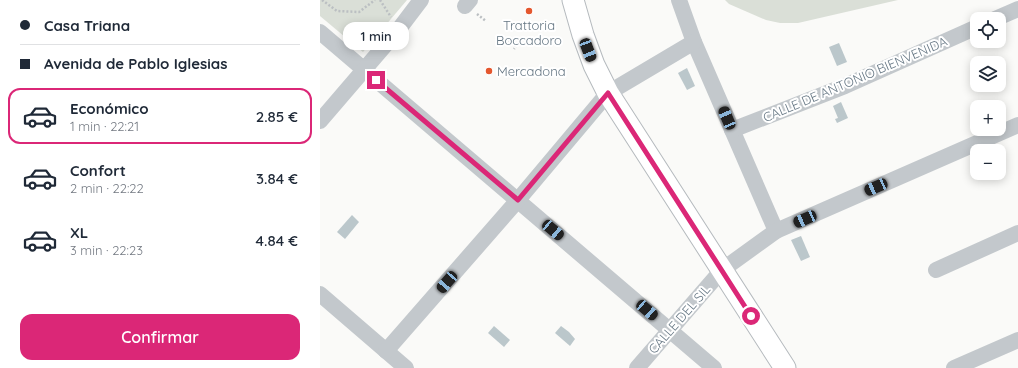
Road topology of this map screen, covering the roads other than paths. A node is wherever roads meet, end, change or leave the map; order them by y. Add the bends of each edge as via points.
1 (421, 0) edge
2 (574, 0) edge
3 (679, 0) edge
4 (1018, 9) edge
5 (1006, 14) edge
6 (970, 30) edge
7 (320, 32) edge
8 (694, 42) junction
9 (364, 70) junction
10 (608, 93) junction
11 (320, 121) edge
12 (1018, 125) edge
13 (732, 130) junction
14 (518, 200) junction
15 (776, 231) junction
16 (1018, 233) edge
17 (722, 270) junction
18 (936, 270) dead end
19 (320, 294) edge
20 (670, 330) junction
21 (1018, 340) edge
22 (386, 351) junction
23 (780, 363) edge
24 (406, 368) edge
25 (636, 368) edge
26 (714, 368) edge
27 (954, 368) edge

1 - 9 street
2 - 10 main road via 583,35
3 - 8 street
4 - 5 street
6 - 13 street, CALLE DE ANTONIO BIENVENIDA via 845,86
7 - 9 street
8 - 10 street
8 - 13 street
9 - 11 street
9 - 14 street
10 - 14 street
10 - 17 main road
12 - 15 street, CALLE DEL SIL
13 - 15 street
14 - 20 street
14 - 22 street
15 - 17 street, CALLE DEL SIL
16 - 18 street
17 - 20 street, CALLE DEL SIL
17 - 23 main road
19 - 22 street
20 - 25 street, CALLE DEL SIL
20 - 26 street
21 - 27 street
22 - 24 street

